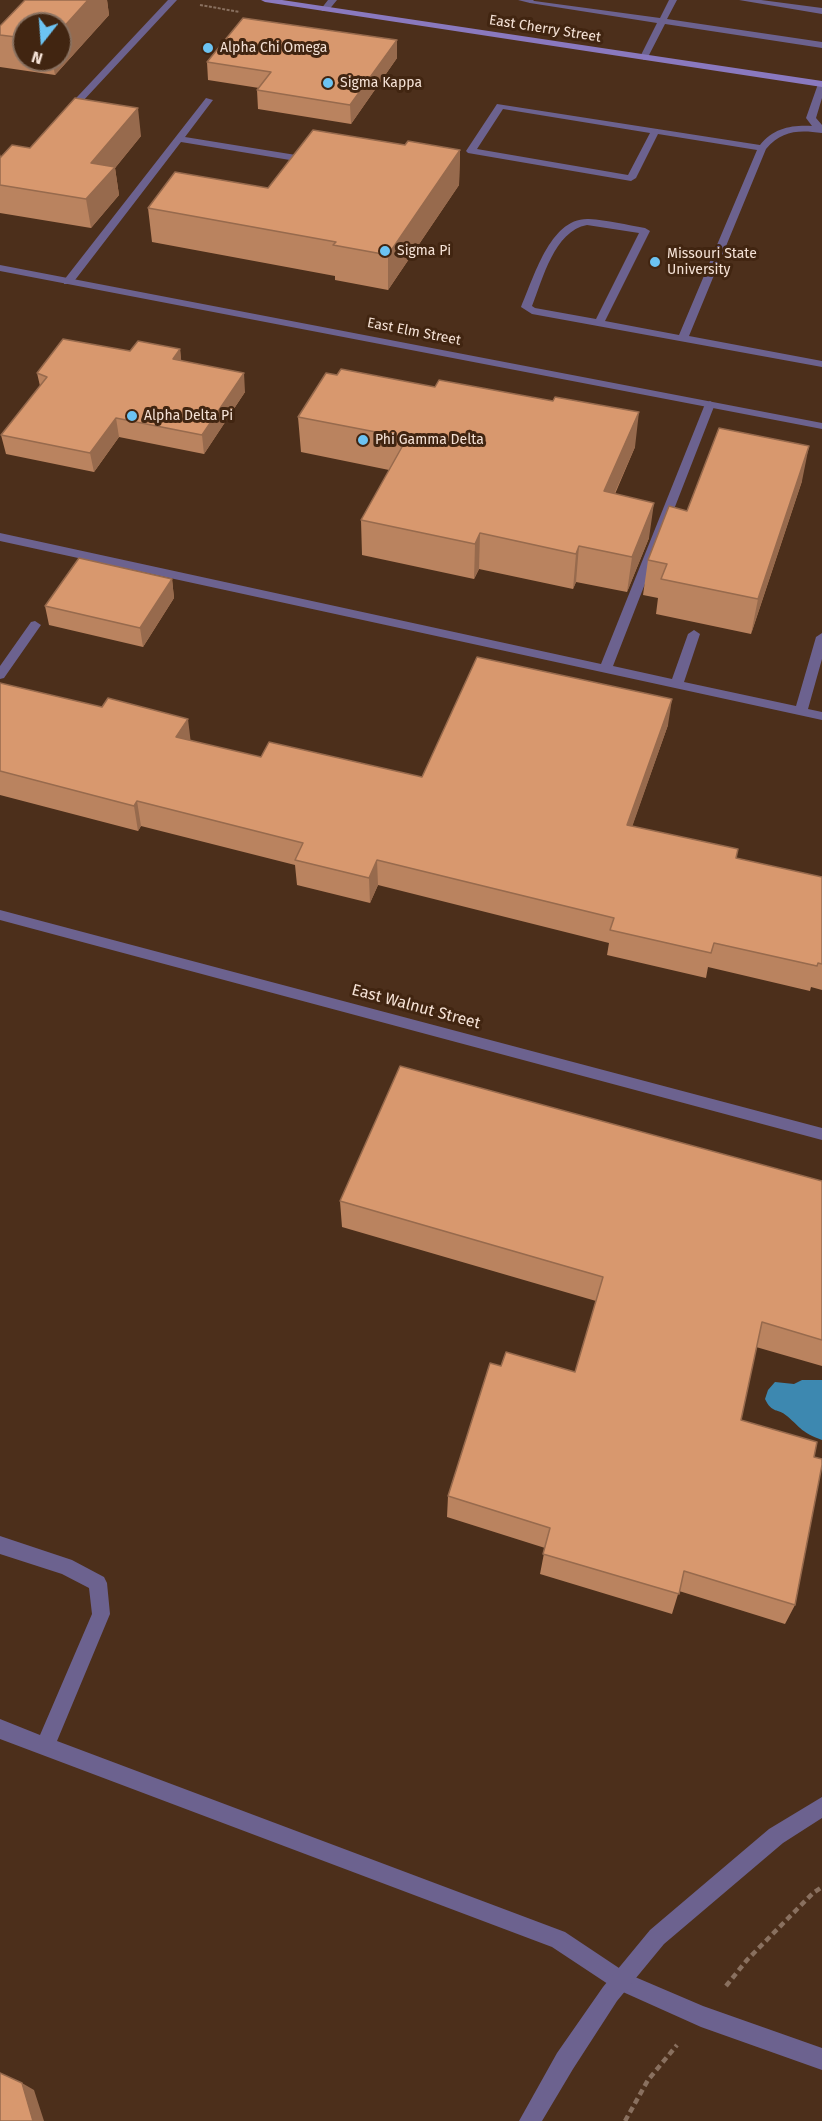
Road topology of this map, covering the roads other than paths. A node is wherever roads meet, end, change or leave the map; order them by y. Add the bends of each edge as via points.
1 (173, 0) edge
2 (265, 0) edge
3 (333, 0) edge
4 (673, 0) edge
5 (743, 0) edge
6 (526, 1) edge
7 (325, 9) junction
8 (822, 11) edge
9 (663, 21) junction
10 (822, 45) edge
11 (644, 57) junction
12 (822, 84) edge
13 (209, 100) dead end
14 (57, 123) edge
15 (821, 129) edge
16 (655, 131) junction
17 (180, 139) junction
18 (762, 148) junction
19 (302, 159) edge
20 (0, 268) edge
21 (68, 282) junction
22 (599, 323) junction
23 (683, 339) junction
24 (822, 364) edge
25 (710, 404) junction
26 (822, 426) edge
27 (0, 537) edge
28 (35, 625) dead end
29 (694, 634) dead end
30 (821, 642) edge
31 (606, 668) junction
32 (0, 675) edge
33 (676, 684) junction
34 (801, 711) junction
35 (822, 716) edge
36 (0, 915) edge
37 (822, 1134) edge
38 (0, 1545) edge
39 (0, 1729) edge
40 (45, 1746) junction
41 (822, 1807) edge
42 (621, 1981) junction
43 (822, 2059) edge
44 (530, 2121) edge

1 - 14 street
2 - 7 street, East Cherry Street
3 - 7 street
4 - 9 street
5 - 8 street
6 - 9 street
7 - 11 street, East Cherry Street
9 - 10 street
9 - 11 street
11 - 12 street, East Cherry Street
12 - 15 street via 811,118
13 - 17 street
15 - 18 street via 783,130 772,135
16 - 16 street via 500,106 471,151 631,178
16 - 18 street
17 - 19 street
17 - 21 street
18 - 23 street
20 - 21 street, East Elm Street
21 - 25 street, East Elm Street
22 - 22 street via 624,272 645,231 587,222 573,225 553,248 526,307 547,315
22 - 23 street
23 - 24 street
25 - 26 street, East Elm Street
25 - 31 street
27 - 31 street
28 - 32 street
29 - 33 street
30 - 34 street
31 - 33 street
33 - 34 street
34 - 35 street
36 - 37 street, East Walnut Street
38 - 40 street via 66,1566 98,1583 101,1614
39 - 40 street
40 - 42 street via 558,1939
41 - 42 street via 776,1836 666,1929
42 - 43 street via 701,2016
42 - 44 street via 565,2061

